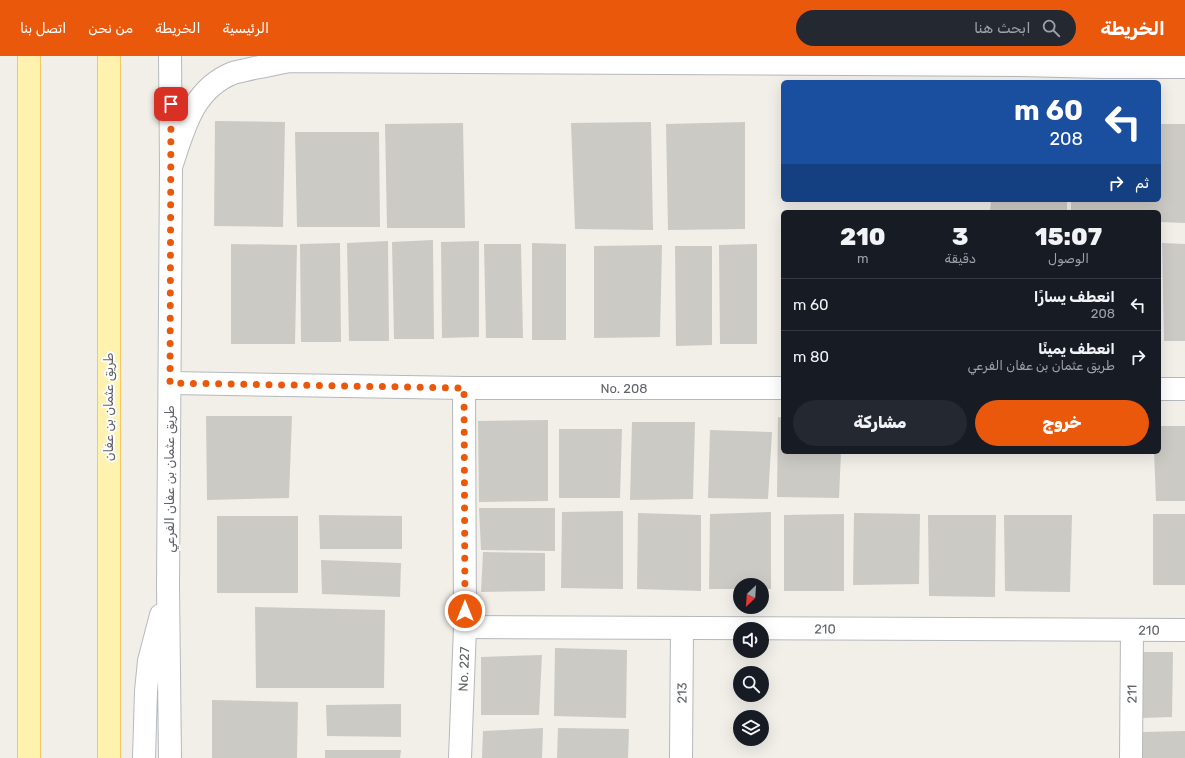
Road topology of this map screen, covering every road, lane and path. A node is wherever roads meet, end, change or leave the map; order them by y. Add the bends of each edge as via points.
1 (29, 56) edge
2 (109, 56) edge
3 (170, 56) edge
4 (257, 56) edge
5 (1049, 56) edge
6 (1074, 56) edge
7 (291, 61) junction
8 (1019, 65) junction
9 (1103, 67) junction
10 (1185, 67) edge
11 (171, 168) junction
12 (170, 383) junction
13 (464, 388) junction
14 (781, 388) edge
15 (1161, 389) edge
16 (1185, 389) edge
17 (168, 586) junction
18 (465, 627) junction
19 (682, 629) junction
20 (1132, 630) junction
21 (1185, 630) edge
22 (29, 758) edge
23 (109, 758) edge
24 (144, 758) edge
25 (170, 758) edge
26 (460, 758) edge
27 (681, 758) edge
28 (1131, 758) edge

1 - 22 main road
2 - 23 main road, طريق عثمان بن عفان
3 - 11 street, طريق عثمان بن عفان الفرعي
4 - 7 street
5 - 8 street via 1047,59
6 - 9 street via 1087,64
7 - 8 street
7 - 11 street via 234,73 220,80 203,94 186,122
8 - 9 street
9 - 10 street
11 - 12 street, طريق عثمان بن عفان الفرعي
12 - 13 street, No. 208
12 - 17 street, طريق عثمان بن عفان الفرعي
13 - 14 street, No. 208
13 - 18 street, No. 227
15 - 16 street
17 - 24 street via 149,661
17 - 25 street, طريق عثمان بن عفان الفرعي
18 - 19 street, 210
18 - 26 street, No. 227
19 - 20 street, 210
19 - 27 street, 213
20 - 21 street, 210
20 - 28 street, 211

